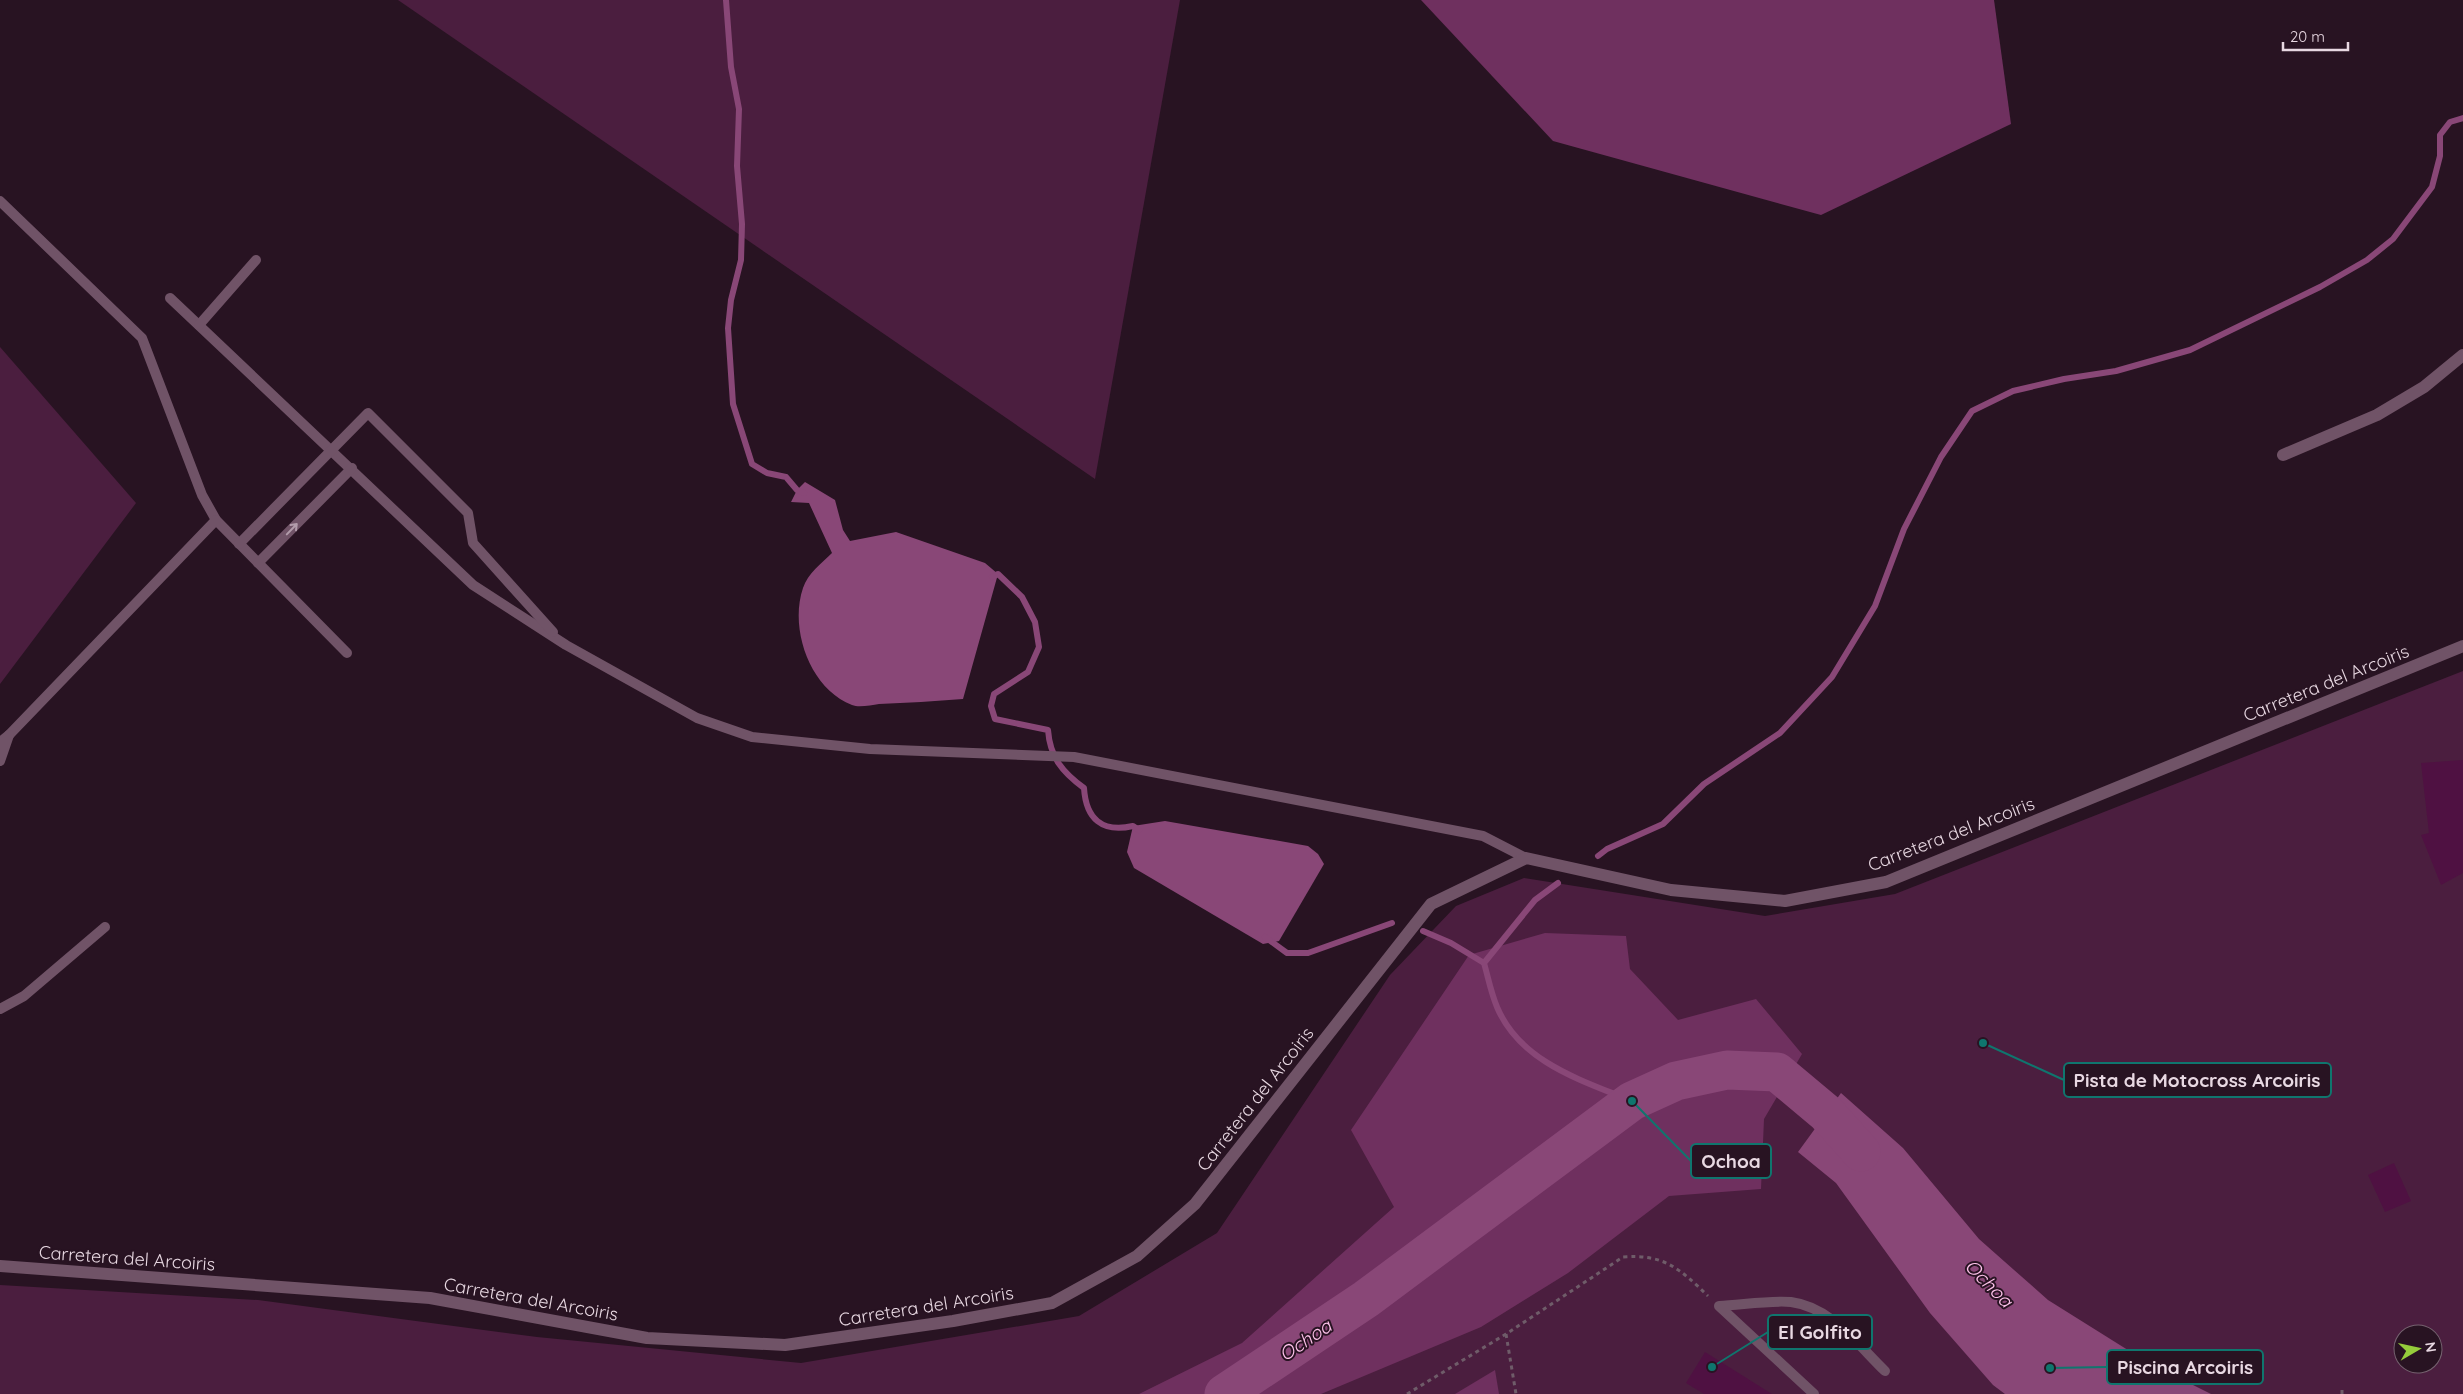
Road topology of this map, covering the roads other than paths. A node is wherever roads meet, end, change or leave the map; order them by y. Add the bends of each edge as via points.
1 (0, 201) edge
2 (256, 260) dead end
3 (170, 298) dead end
4 (199, 325) junction
5 (2463, 355) edge
6 (332, 449) junction
7 (2283, 455) dead end
8 (352, 468) junction
9 (216, 520) junction
10 (239, 544) junction
11 (258, 564) junction
12 (566, 646) junction
13 (2463, 646) edge
14 (346, 653) dead end
15 (10, 735) junction
16 (0, 742) edge
17 (0, 761) edge
18 (1526, 858) junction
19 (105, 927) dead end
20 (0, 1009) edge
21 (0, 1266) edge
22 (1885, 1371) dead end
23 (1814, 1394) edge

1 - 9 lane via 142,338 202,495
2 - 4 lane
3 - 4 lane
4 - 6 lane
5 - 7 street via 2424,387 2377,415
6 - 8 lane
6 - 10 lane
6 - 12 lane via 368,413 468,513 473,543
11 -> 8 lane
8 - 12 lane via 473,585
9 - 10 lane
9 - 15 lane
10 - 11 lane
11 - 14 lane
12 - 18 lane via 698,718 752,737 870,749 1070,757 1483,836
13 - 18 street, Carretera del Arcoiris via 1886,882 1785,900 1671,890
15 - 16 lane
15 - 17 lane
18 - 21 street, Carretera del Arcoiris via 1431,904 1195,1204 1137,1256 1052,1303 954,1321 785,1345 647,1338 430,1298
19 - 20 lane via 24,996
22 - 23 lane via 1831,1318 1813,1308 1791,1302 1719,1306

